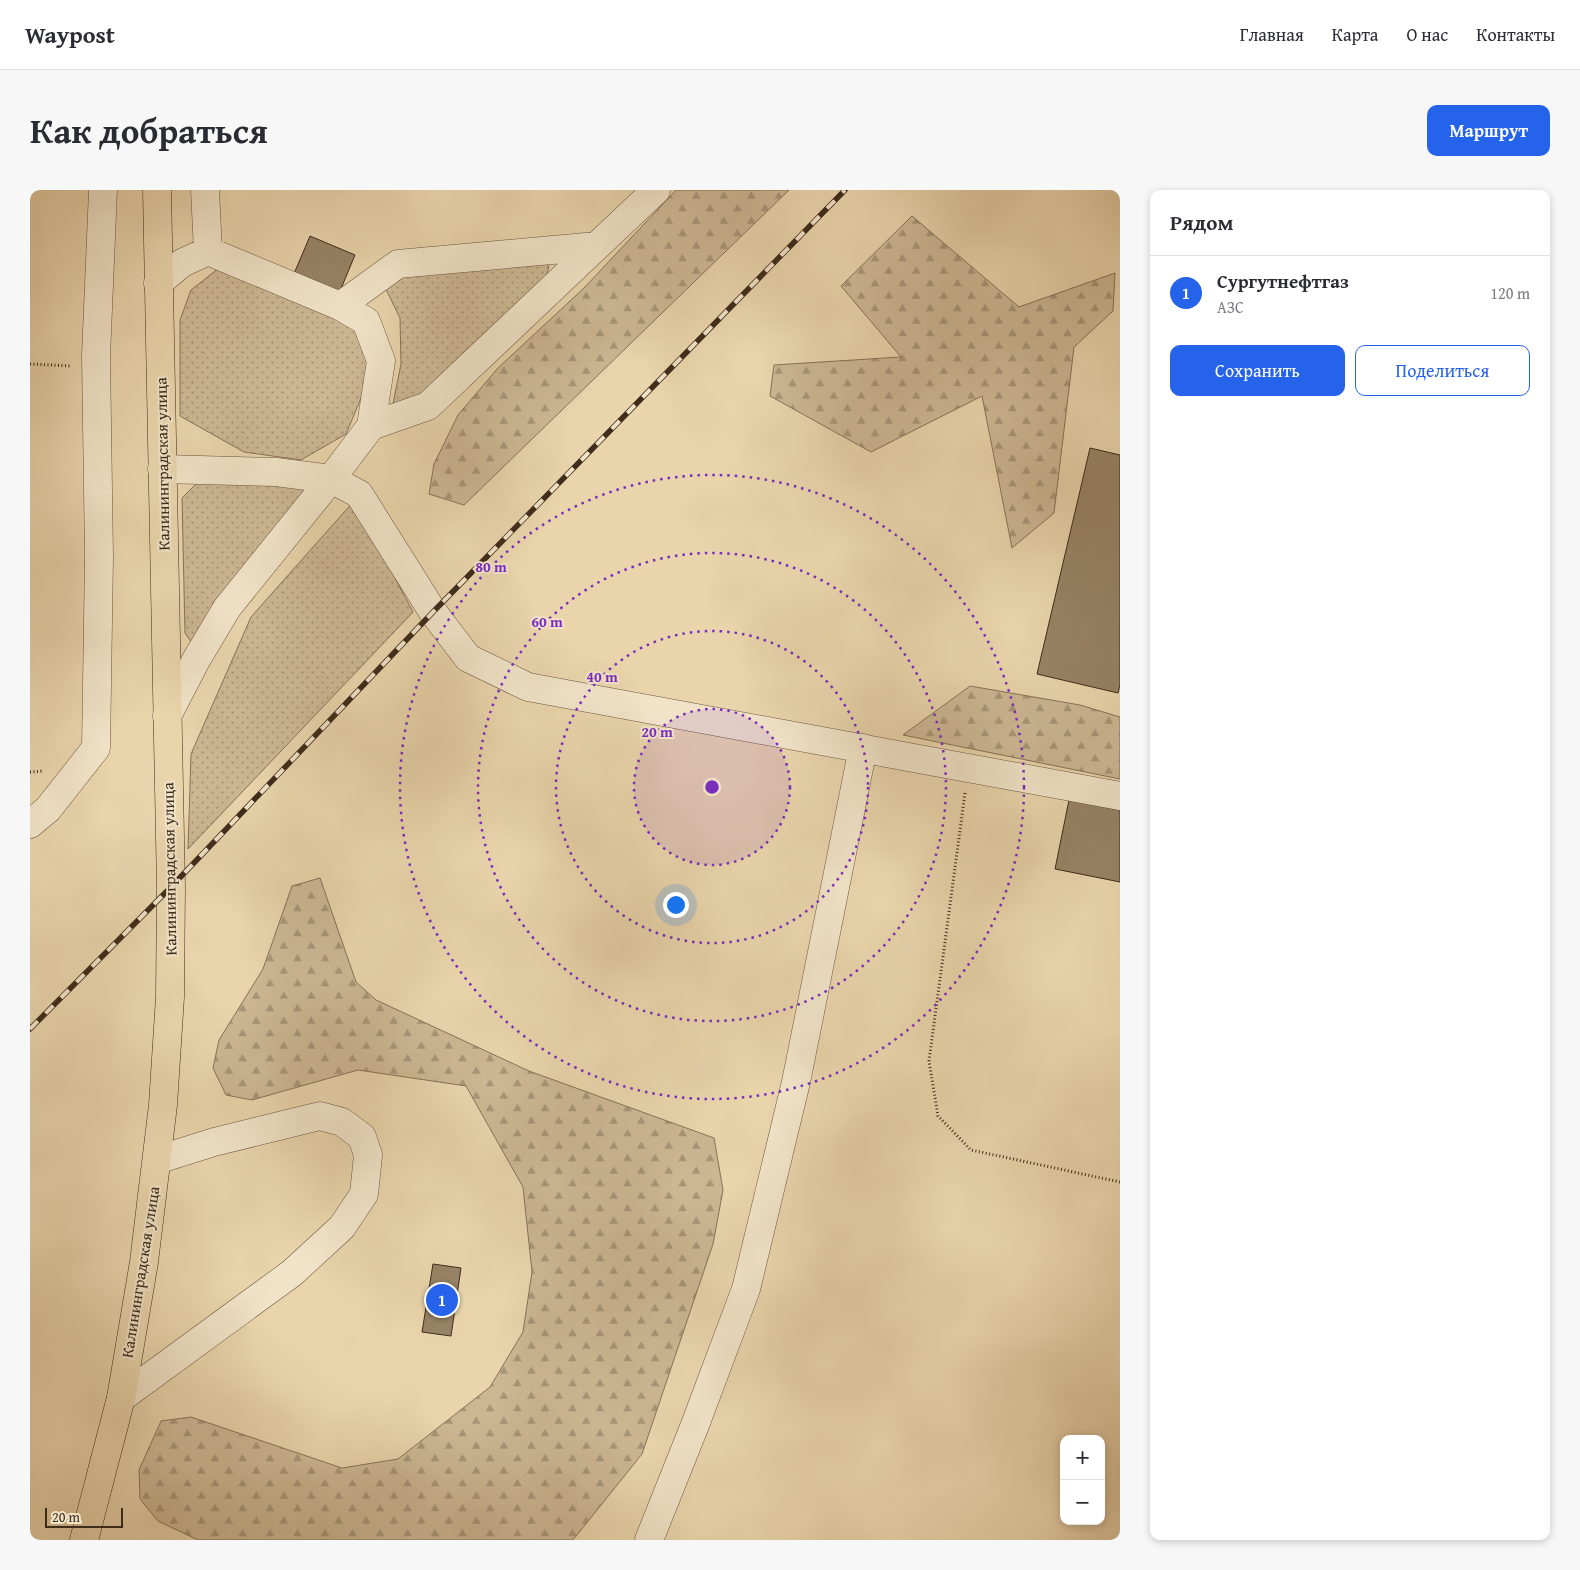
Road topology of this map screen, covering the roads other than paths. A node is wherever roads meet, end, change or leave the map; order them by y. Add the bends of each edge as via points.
1 (103, 190) edge
2 (157, 190) edge
3 (205, 190) edge
4 (656, 190) edge
5 (597, 246) junction
6 (208, 250) junction
7 (158, 283) junction
8 (340, 306) junction
9 (371, 426) junction
10 (162, 469) junction
11 (331, 479) junction
12 (167, 716) junction
13 (863, 748) junction
14 (1120, 796) edge
15 (30, 824) edge
16 (157, 1160) junction
17 (121, 1398) junction
18 (84, 1540) edge
19 (649, 1540) edge

1 - 15 street via 96,368 99,557 96,748 48,810
2 - 7 highway, Калининградская улица
3 - 6 street
4 - 5 street
5 - 8 street via 398,264
5 - 9 street via 428,406
6 - 7 street via 182,264
6 - 8 street
7 - 10 highway, Калининградская улица
8 - 9 street via 366,321 381,361
9 - 11 street
10 - 11 street via 276,472
10 - 12 highway, Калининградская улица
11 - 12 street via 227,608
11 - 13 street via 359,494 433,612 468,658 528,687
12 - 16 highway, Калининградская улица via 170,997
13 - 14 street
13 - 19 street via 796,1082 746,1289
16 - 17 highway, Калининградская улица
16 - 17 street via 214,1142 320,1116 342,1122 362,1137 368,1155 364,1194 342,1227 292,1273
17 - 18 highway, Калининградская улица

